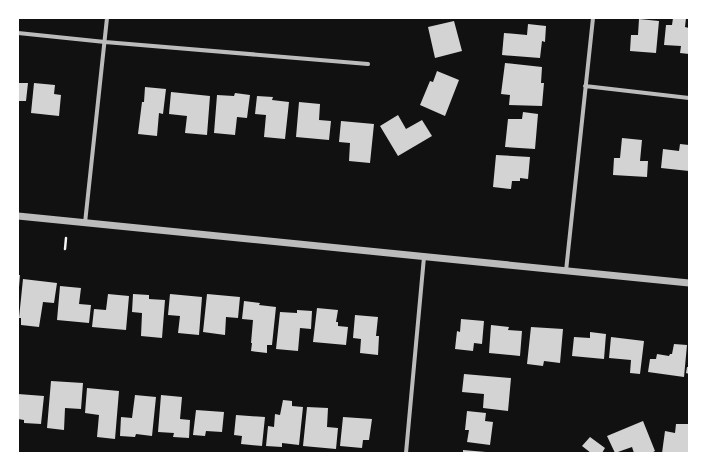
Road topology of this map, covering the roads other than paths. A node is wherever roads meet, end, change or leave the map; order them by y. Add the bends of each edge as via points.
1 (107, 18) edge
2 (593, 18) edge
3 (18, 33) edge
4 (105, 42) junction
5 (368, 64) dead end
6 (585, 86) junction
7 (689, 98) edge
8 (18, 216) edge
9 (85, 223) junction
10 (424, 257) junction
11 (566, 271) junction
12 (689, 283) edge
13 (406, 453) edge

1 - 4 street
2 - 6 street
3 - 4 street
4 - 5 street
4 - 9 street
6 - 7 street
6 - 11 street
8 - 9 street
9 - 10 street
10 - 11 street
10 - 13 street
11 - 12 street

